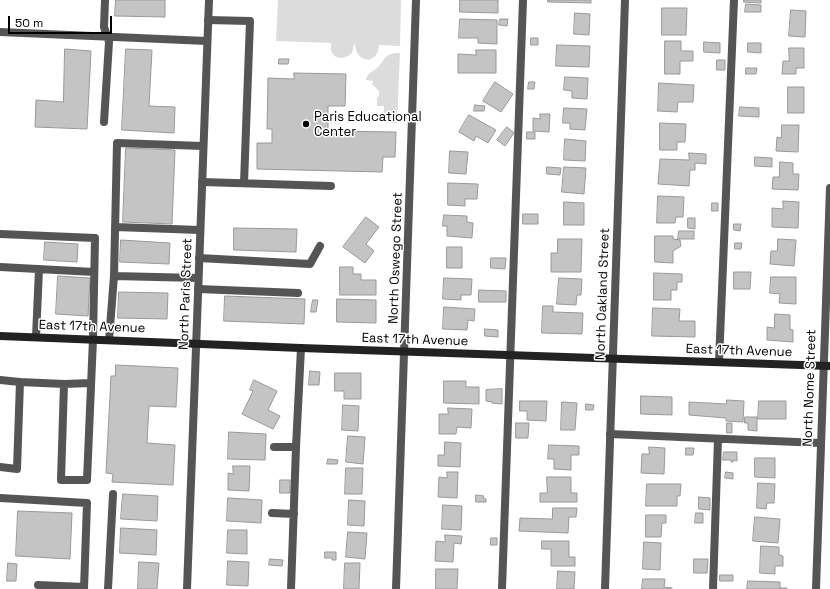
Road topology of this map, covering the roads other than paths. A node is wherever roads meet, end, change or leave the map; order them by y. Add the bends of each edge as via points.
1 (105, 0) edge
2 (209, 0) edge
3 (416, 0) edge
4 (523, 0) edge
5 (625, 0) edge
6 (734, 0) edge
7 (208, 20) junction
8 (0, 32) edge
9 (107, 36) junction
10 (207, 41) junction
11 (104, 122) dead end
12 (203, 146) junction
13 (202, 182) junction
14 (244, 183) junction
15 (331, 186) dead end
16 (830, 188) edge
17 (115, 227) junction
18 (200, 230) junction
19 (0, 234) edge
20 (320, 246) dead end
21 (199, 258) junction
22 (0, 267) edge
23 (39, 269) junction
24 (94, 272) junction
25 (114, 276) junction
26 (198, 278) junction
27 (198, 289) junction
28 (298, 293) dead end
29 (0, 336) edge
30 (36, 337) junction
31 (93, 339) junction
32 (109, 340) junction
33 (196, 343) junction
34 (301, 348) junction
35 (404, 352) junction
36 (510, 355) junction
37 (613, 358) junction
38 (719, 362) junction
39 (826, 366) edge
40 (0, 380) edge
41 (20, 382) junction
42 (91, 383) junction
43 (64, 384) junction
44 (610, 434) junction
45 (718, 439) junction
46 (820, 443) junction
47 (274, 446) dead end
48 (296, 447) junction
49 (0, 467) edge
50 (113, 494) dead end
51 (0, 498) edge
52 (272, 513) dead end
53 (294, 514) junction
54 (38, 585) dead end
55 (84, 588) edge
56 (108, 589) edge
57 (187, 589) edge
58 (291, 589) edge
59 (396, 589) edge
60 (502, 589) edge
61 (605, 589) edge
62 (713, 589) edge
63 (816, 589) edge

1 - 9 street via 104,27
2 - 7 street, North Paris Street
3 - 35 street, North Oswego Street
4 - 36 street
5 - 37 street, North Oakland Street
6 - 38 street
7 - 10 street, North Paris Street
7 - 14 street via 250,21
8 - 9 street
9 - 10 street
9 - 11 street via 109,42
10 - 12 street, North Paris Street
12 - 13 street, North Paris Street
12 - 17 street via 117,143
13 - 14 street
13 - 18 street, North Paris Street
14 - 15 street
16 - 39 street, North Nome Street
17 - 18 street
17 - 25 street
18 - 21 street, North Paris Street
19 - 24 street via 95,238
20 - 21 street via 310,264
21 - 26 street, North Paris Street
22 - 23 street
23 - 24 street
23 - 30 street
24 - 31 street
25 - 26 street
25 - 32 street
26 - 27 street, North Paris Street
27 - 28 street
27 - 33 street, North Paris Street
29 - 30 street, East 17th Avenue
30 - 31 street, East 17th Avenue
31 - 32 street, East 17th Avenue
31 - 42 street
32 - 33 street, East 17th Avenue
33 - 34 street, East 17th Avenue
33 - 57 street, North Paris Street
34 - 35 street, East 17th Avenue
34 - 48 street
35 - 36 street, East 17th Avenue
35 - 59 street, North Oswego Street
36 - 37 street, East 17th Avenue
36 - 60 street
37 - 38 street, East 17th Avenue
37 - 44 street, North Oakland Street
38 - 39 street, East 17th Avenue
39 - 46 street, North Nome Street
40 - 41 street
41 - 43 street
41 - 49 street via 17,469
42 - 43 street
42 - 43 street via 87,480 61,480
44 - 45 street
44 - 61 street, North Oakland Street
45 - 46 street
45 - 62 street
46 - 63 street, North Nome Street
47 - 48 street
48 - 53 street
50 - 56 street
51 - 55 street via 87,503
52 - 53 street
53 - 58 street
54 - 55 street

